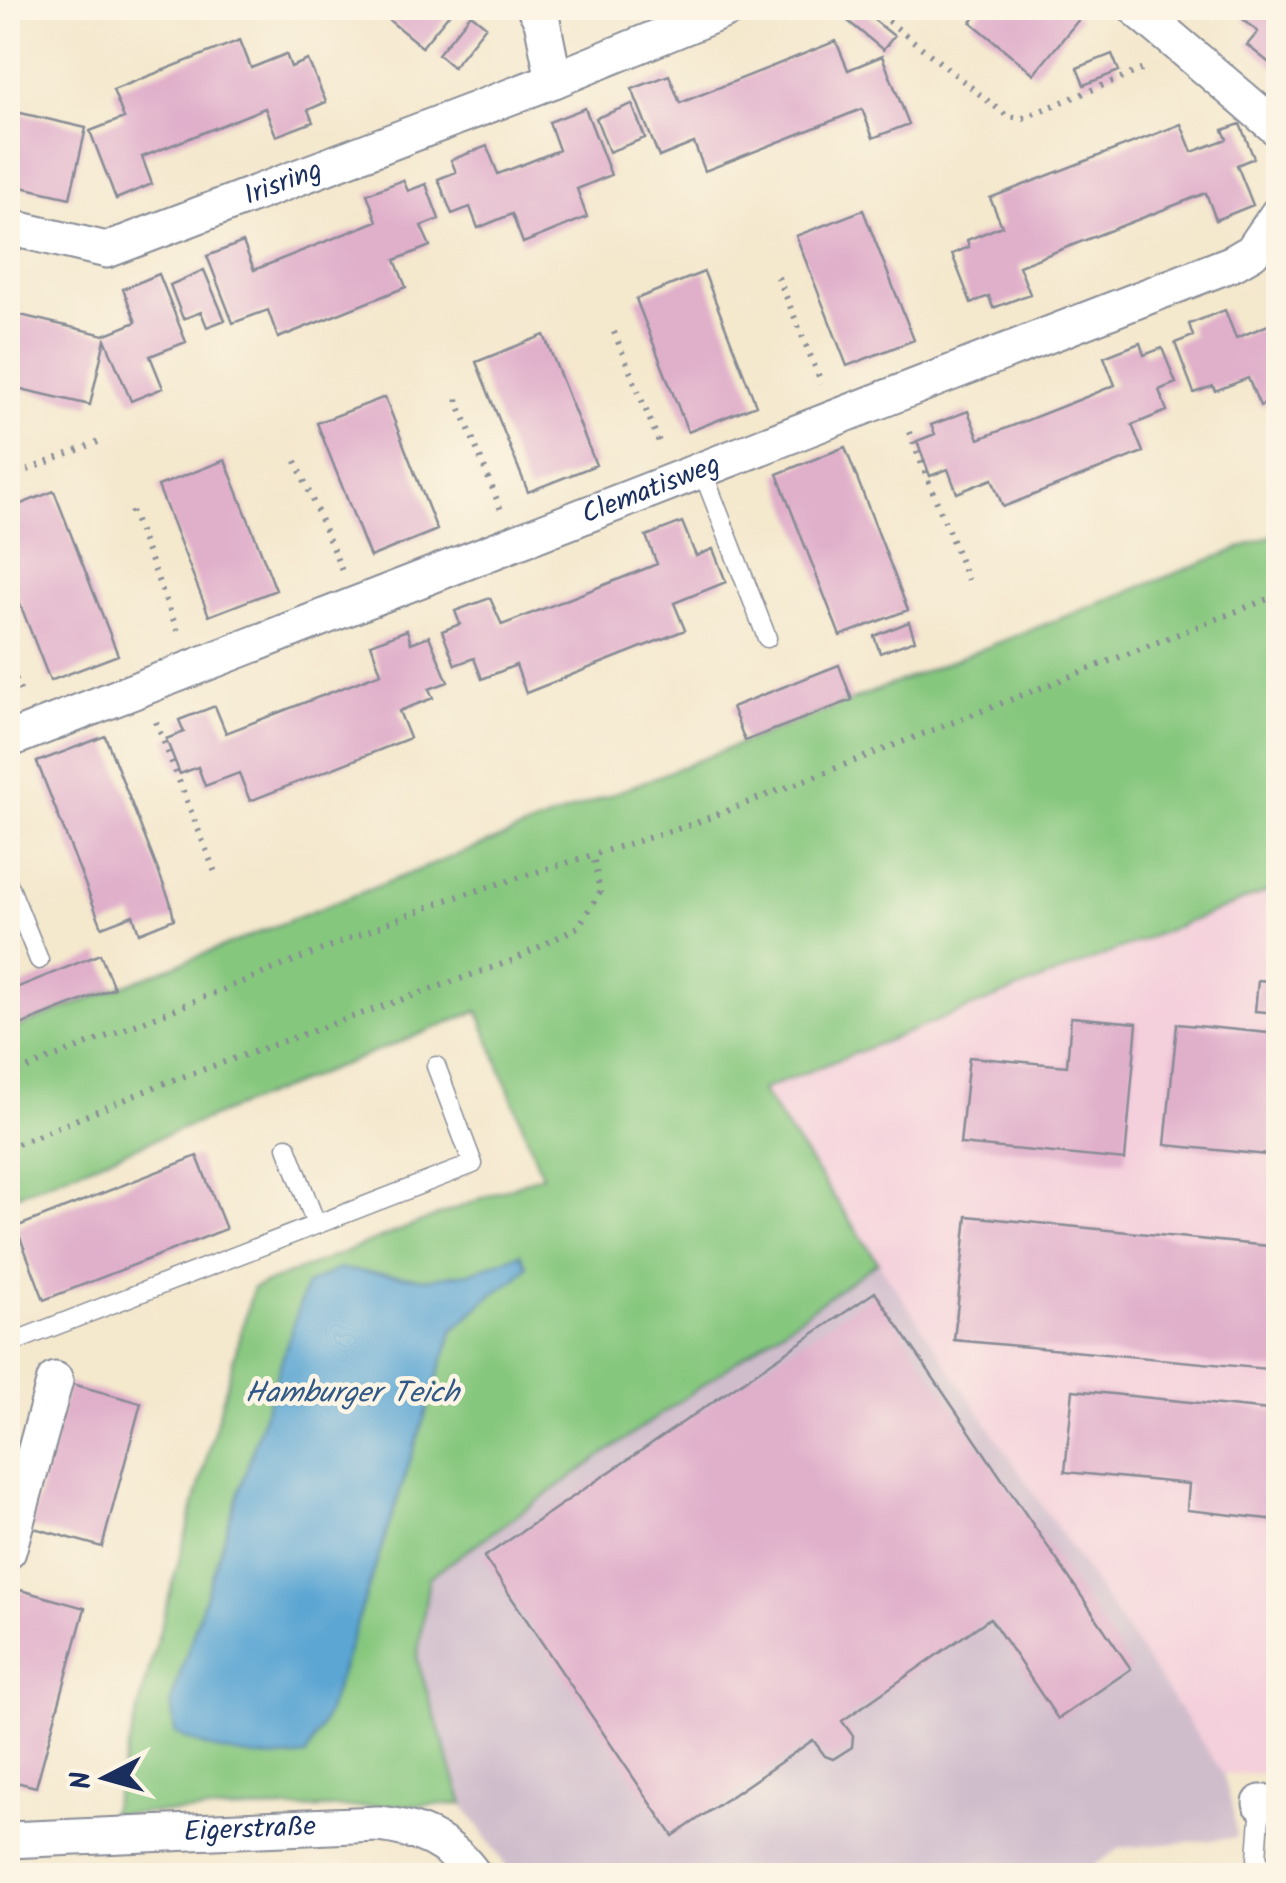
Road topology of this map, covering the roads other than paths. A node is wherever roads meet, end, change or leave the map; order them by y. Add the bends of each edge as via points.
1 (535, 8) edge
2 (730, 8) edge
3 (1136, 8) edge
4 (554, 80) junction
5 (1278, 129) edge
6 (1278, 214) edge
7 (8, 227) edge
8 (688, 475) junction
9 (767, 638) dead end
10 (8, 740) edge
11 (8, 882) edge
12 (38, 960) dead end
13 (436, 1066) dead end
14 (288, 1146) dead end
15 (316, 1224) junction
16 (8, 1344) edge
17 (55, 1380) dead end
18 (8, 1550) edge
19 (1270, 1803) edge
20 (8, 1840) edge
21 (474, 1876) edge
22 (1266, 1876) edge

1 - 4 street
2 - 4 street, Irisring
3 - 5 street
4 - 7 street, Irisring via 107,250
6 - 8 street, Clematisweg via 1252,252 1233,263
8 - 9 lane
8 - 10 street, Clematisweg
11 - 12 lane
13 - 15 lane via 473,1164
14 - 15 lane
15 - 16 lane
17 - 18 street
19 - 22 lane via 1256,1858
20 - 21 street, Eigerstraße via 406,1826 450,1849

